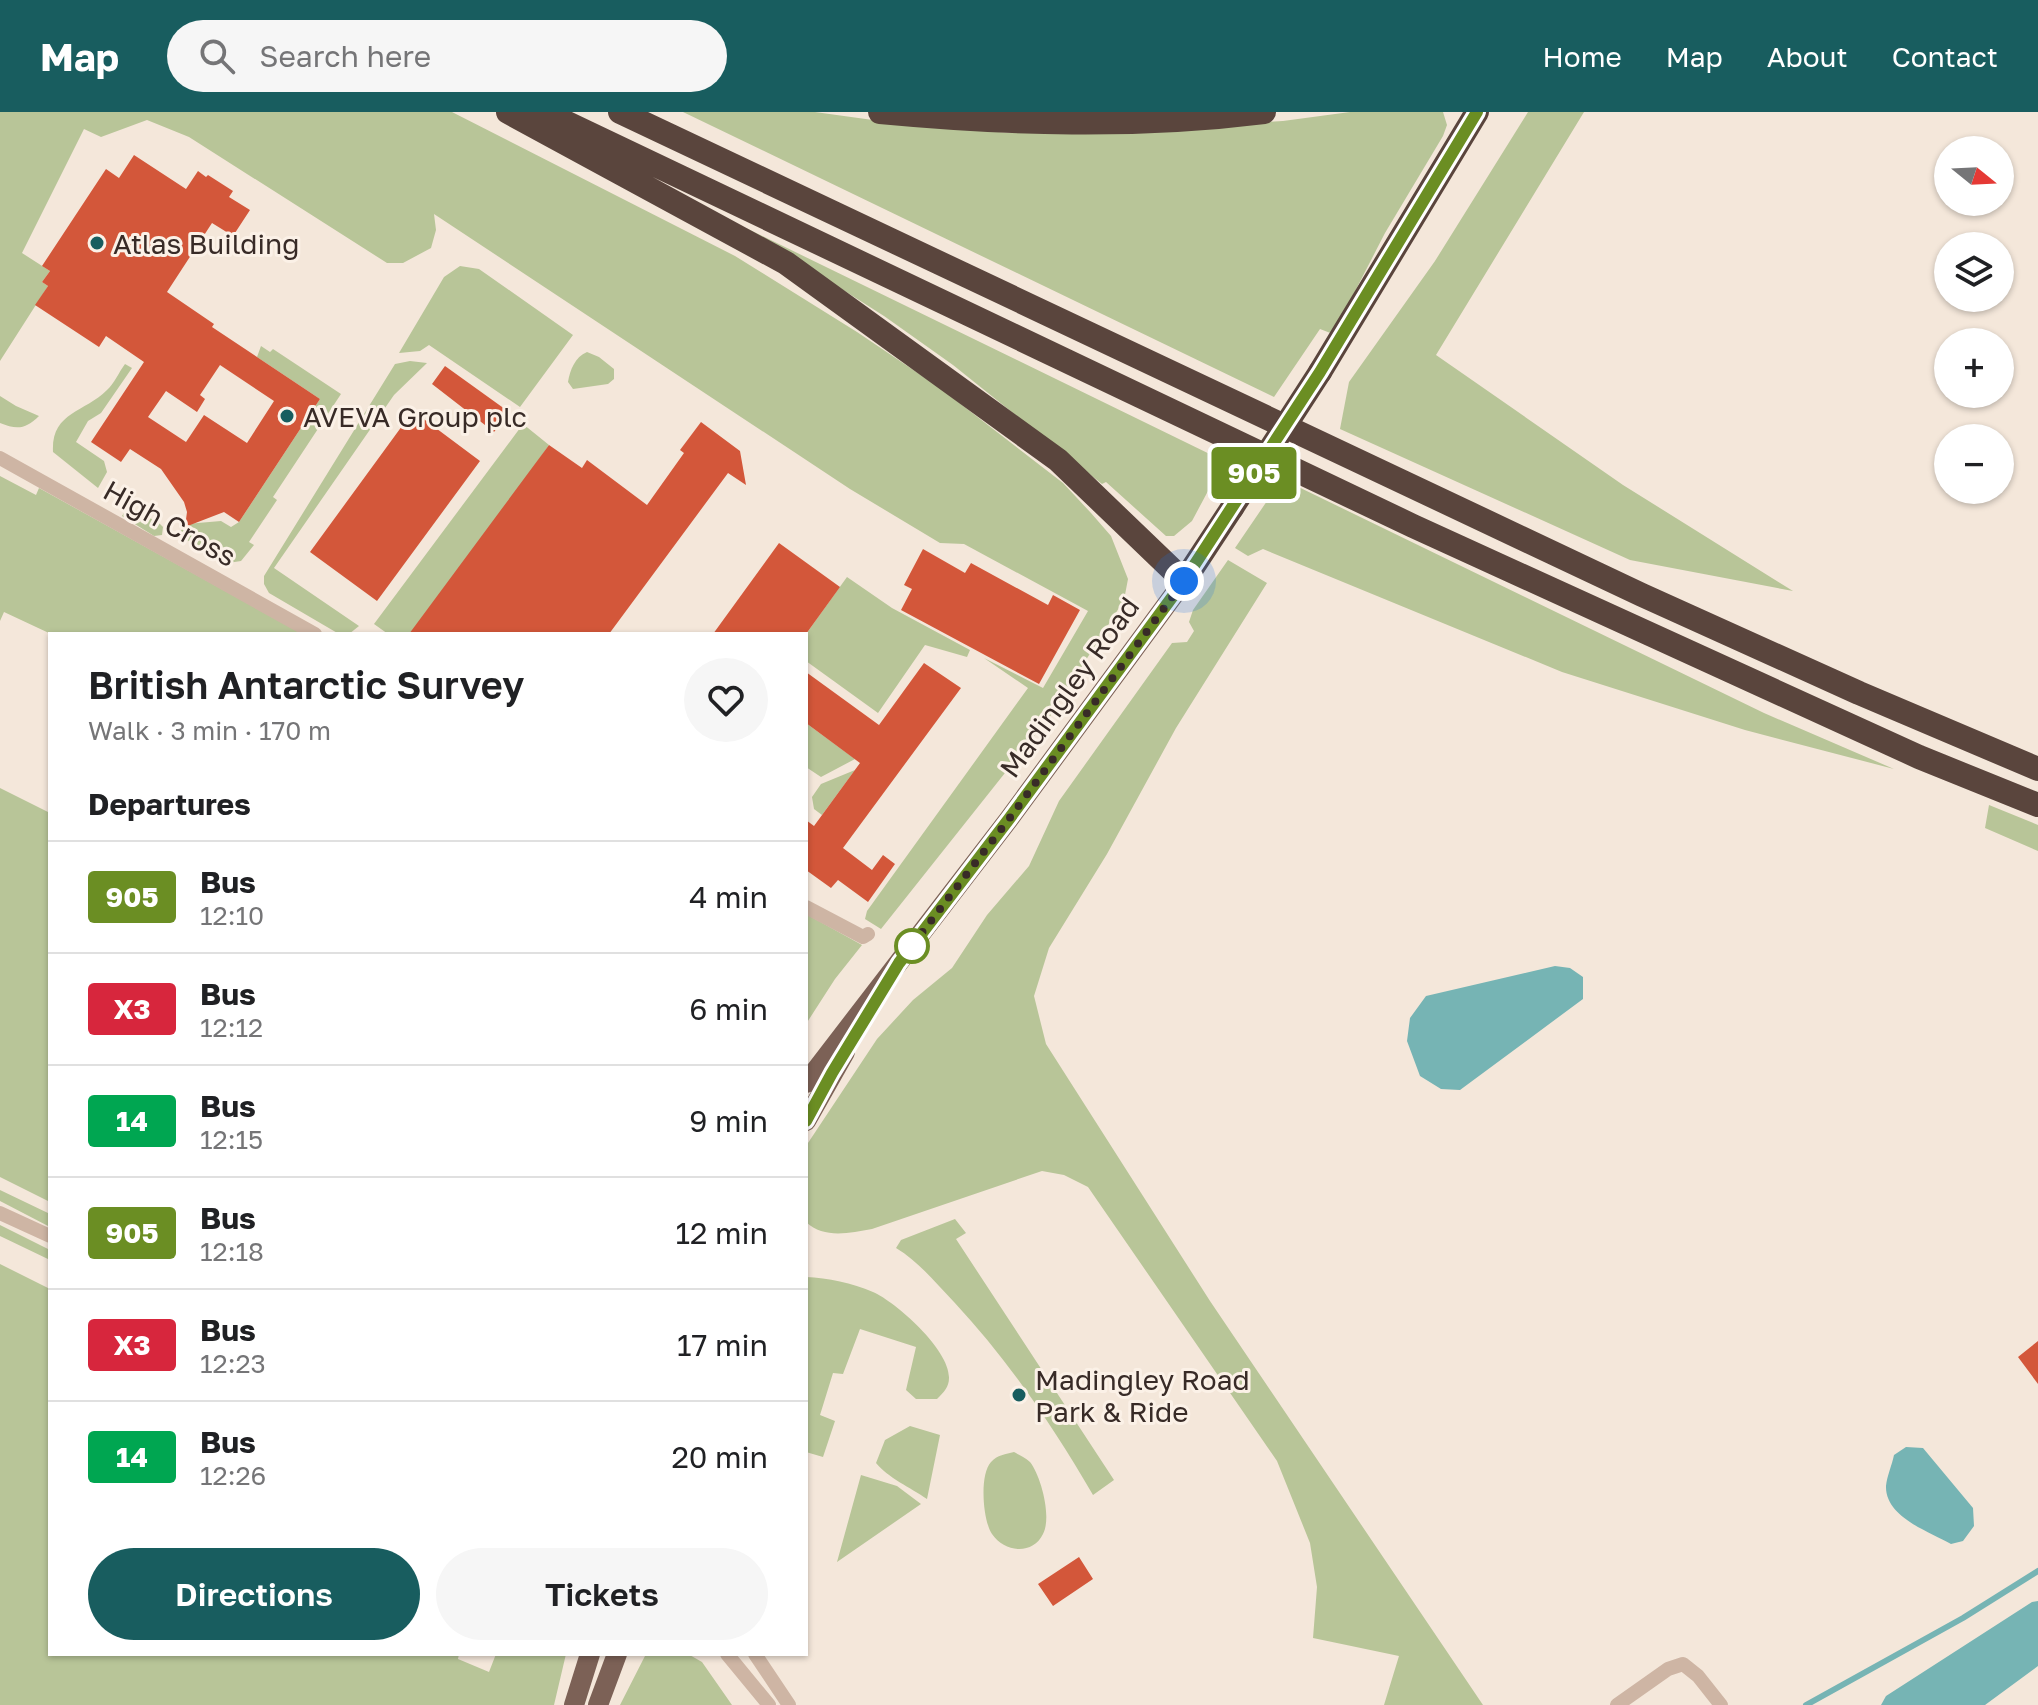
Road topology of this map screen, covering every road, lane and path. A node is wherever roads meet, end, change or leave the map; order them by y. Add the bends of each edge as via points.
1 (508, 112) edge
2 (544, 112) edge
3 (620, 112) edge
4 (880, 112) edge
5 (1264, 112) edge
6 (1477, 112) edge
7 (0, 458) edge
8 (1184, 581) junction
9 (311, 632) edge
10 (2038, 769) edge
11 (2038, 805) edge
12 (808, 908) edge
13 (868, 934) dead end
14 (899, 963) junction
15 (808, 1080) edge
16 (808, 1117) edge
17 (0, 1213) edge
18 (48, 1235) edge
19 (589, 1656) edge
20 (616, 1656) edge
21 (729, 1656) edge
22 (756, 1656) edge
23 (574, 1705) edge
24 (598, 1705) edge
25 (769, 1705) edge
26 (789, 1705) edge
27 (1617, 1705) edge
28 (1721, 1705) edge

1 - 8 highway via 786,263 1058,460
2 - 11 highway via 1413,526 1919,757
3 - 10 highway via 1642,595
4 - 5 highway via 1048,124
6 - 8 highway, Madingley Road, bridge via 1320,372
7 - 9 street, High Cross
8 - 14 main road, Madingley Road
12 - 13 street via 863,937
14 - 15 main road, Madingley Road
14 - 16 main road, Madingley Road
17 - 18 street
19 - 23 main road
20 - 24 main road
21 - 25 street
22 - 26 street
27 - 28 street via 1683,1664

